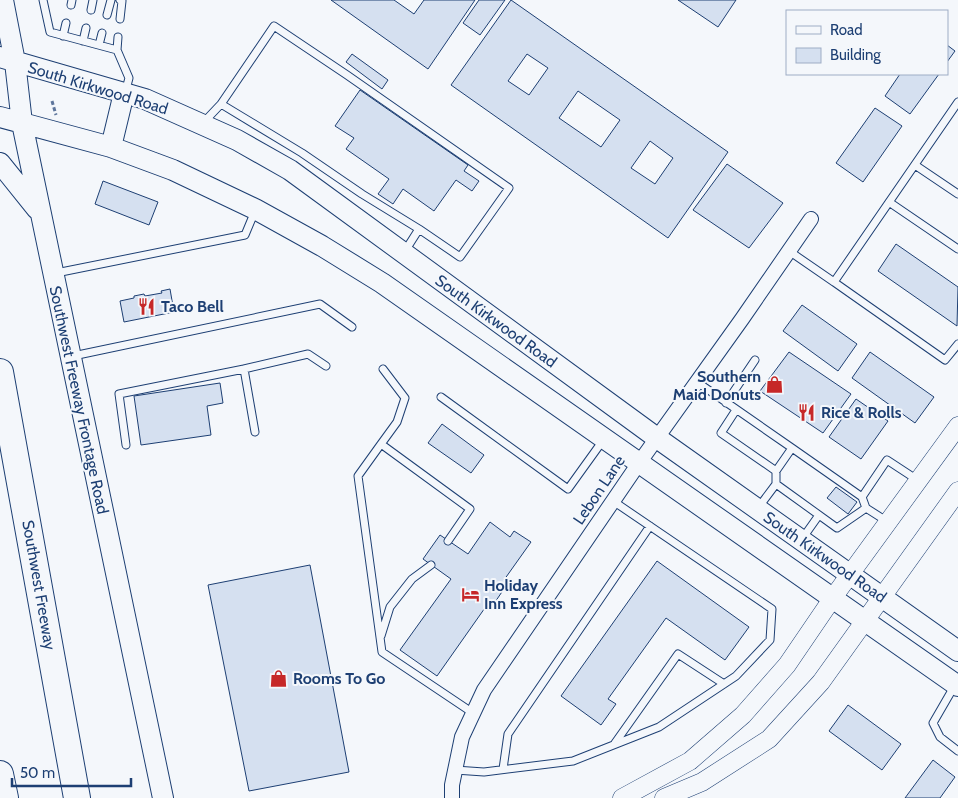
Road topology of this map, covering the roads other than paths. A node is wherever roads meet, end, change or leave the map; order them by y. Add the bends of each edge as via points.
1 (2, 0) edge
2 (43, 0) edge
3 (93, 0) edge
4 (111, 0) edge
5 (122, 0) edge
6 (91, 10) dead end
7 (107, 15) dead end
8 (120, 19) dead end
9 (66, 23) dead end
10 (86, 28) dead end
11 (102, 33) dead end
12 (63, 36) junction
13 (118, 37) dead end
14 (83, 41) junction
15 (99, 46) junction
16 (117, 50) junction
17 (8, 59) edge
18 (124, 93) junction
19 (958, 102) edge
20 (221, 104) junction
21 (0, 117) edge
22 (22, 123) junction
23 (202, 124) junction
24 (111, 148) junction
25 (0, 164) edge
26 (915, 165) junction
27 (958, 194) edge
28 (889, 202) junction
29 (255, 209) junction
30 (40, 213) junction
31 (811, 219) dead end
32 (419, 229) junction
33 (958, 249) edge
34 (789, 251) junction
35 (403, 253) junction
36 (53, 274) junction
37 (834, 282) junction
38 (352, 327) dead end
39 (958, 344) edge
40 (70, 357) junction
41 (754, 360) dead end
42 (326, 366) dead end
43 (244, 369) junction
44 (383, 369) dead end
45 (0, 372) edge
46 (697, 382) junction
47 (441, 397) dead end
48 (726, 403) junction
49 (736, 410) junction
50 (958, 426) edge
51 (255, 432) dead end
52 (657, 438) junction
53 (604, 439) junction
54 (381, 444) junction
55 (126, 445) dead end
56 (792, 448) junction
57 (639, 463) junction
58 (776, 471) junction
59 (919, 481) junction
60 (776, 484) junction
61 (958, 491) edge
62 (862, 497) junction
63 (613, 501) junction
64 (866, 508) junction
65 (757, 509) junction
66 (820, 515) junction
67 (888, 523) junction
68 (650, 526) junction
69 (801, 540) junction
70 (448, 541) dead end
71 (431, 565) dead end
72 (850, 575) junction
73 (881, 597) junction
74 (832, 599) junction
75 (864, 621) junction
76 (380, 639) junction
77 (958, 651) edge
78 (724, 684) junction
79 (957, 686) edge
80 (473, 713) junction
81 (615, 744) junction
82 (958, 751) edge
83 (503, 769) junction
84 (455, 770) junction
85 (0, 774) edge
86 (5, 798) edge
87 (76, 798) edge
88 (162, 798) edge
89 (452, 798) edge
90 (622, 798) edge
91 (664, 798) edge

1 - 17 main road, Southwest Freeway Frontage Road
2 - 12 lane via 50,32
3 - 6 lane
4 - 7 lane
5 - 8 lane
9 - 12 lane
10 - 14 lane
11 - 15 lane
12 - 14 lane
13 - 16 lane
14 - 15 lane
15 - 16 lane
16 - 18 lane via 129,78
17 - 18 main road, South Kirkwood Road
17 - 22 main road, Southwest Freeway Frontage Road
18 - 23 main road, South Kirkwood Road via 154,102
18 - 24 main road
19 - 26 lane
20 - 23 lane
20 - 32 lane
20 - 32 lane via 274,26 509,188 460,258
21 - 22 main road, South Kirkwood Road
22 - 24 main road, South Kirkwood Road
22 - 30 main road, Southwest Freeway Frontage Road
23 - 35 main road, South Kirkwood Road via 290,170
24 - 29 main road, South Kirkwood Road via 173,170
25 - 30 main road
26 - 27 lane
26 - 28 lane
28 - 33 lane
28 - 37 lane
29 - 36 lane via 245,235
29 - 53 main road, South Kirkwood Road via 382,284
30 - 36 main road, Southwest Freeway Frontage Road
31 - 34 street, Lebon Lane
32 - 35 lane
34 - 37 lane
34 - 46 street, Lebon Lane
35 - 52 main road, South Kirkwood Road
36 - 40 main road, Southwest Freeway Frontage Road
37 - 39 lane via 945,360
38 - 40 lane via 320,304
40 - 88 main road, Southwest Freeway Frontage Road
41 - 48 lane
42 - 43 lane via 308,354
43 - 51 lane
43 - 55 lane via 119,394
44 - 54 lane via 405,398 397,422
45 - 87 highway, Southwest Freeway
46 - 48 lane
46 - 52 street, Lebon Lane
47 - 53 lane via 568,489
48 - 49 lane
49 - 56 lane
49 - 58 lane via 721,433
50 - 59 street
52 - 57 street, Lebon Lane
52 - 65 main road, South Kirkwood Road
53 - 57 main road, South Kirkwood Road
54 - 70 lane via 470,508
54 - 76 lane via 358,476
56 - 58 lane
56 - 62 lane
57 - 63 street, Lebon Lane
57 - 74 main road, South Kirkwood Road
58 - 60 lane
59 - 62 lane via 887,460
59 - 67 street
60 - 65 lane
60 - 66 lane
61 - 73 street
62 - 64 lane
63 - 68 lane
63 - 80 street, Lebon Lane via 484,690
64 - 66 lane via 837,528
64 - 67 lane
65 - 69 main road, South Kirkwood Road
66 - 69 lane
67 - 72 street
68 - 78 lane via 772,609 770,640 736,676
68 - 83 lane via 508,734
69 - 72 main road, South Kirkwood Road
71 - 76 lane via 412,579 390,607
72 - 73 main road, South Kirkwood Road
72 - 74 street
73 - 75 street
73 - 77 main road, South Kirkwood Road
74 - 75 main road, South Kirkwood Road
74 - 90 street via 786,665 743,716 690,761
75 - 79 main road, South Kirkwood Road
75 - 91 street via 820,682 769,738 702,782
76 - 80 lane via 382,652
78 - 81 lane via 659,727
78 - 81 lane via 678,654
79 - 82 lane via 933,723 940,737
80 - 84 street, Lebon Lane via 462,737
81 - 83 lane via 573,760
83 - 84 lane via 484,772
84 - 89 street, Lebon Lane
85 - 86 highway

